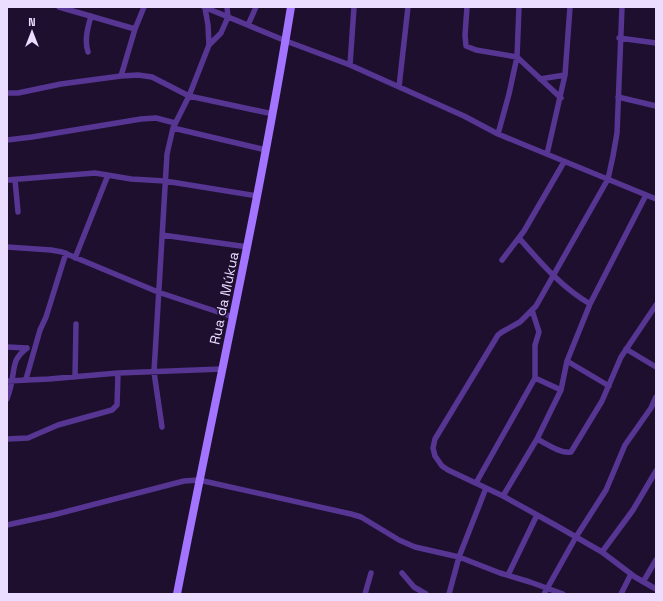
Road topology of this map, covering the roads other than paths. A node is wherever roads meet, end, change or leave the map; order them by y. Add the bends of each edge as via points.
1 (59, 7) edge
2 (144, 7) edge
3 (205, 7) edge
4 (227, 7) edge
5 (256, 7) edge
6 (291, 7) edge
7 (354, 7) edge
8 (408, 7) edge
9 (466, 7) edge
10 (519, 7) edge
11 (570, 7) edge
12 (622, 7) edge
13 (90, 16) junction
14 (228, 17) junction
15 (248, 25) junction
16 (135, 29) junction
17 (620, 38) junction
18 (286, 41) junction
19 (656, 43) edge
20 (209, 45) junction
21 (88, 52) dead end
22 (517, 57) junction
23 (350, 65) junction
24 (565, 75) junction
25 (121, 76) junction
26 (540, 79) junction
27 (399, 87) junction
28 (7, 93) edge
29 (189, 96) junction
30 (561, 98) junction
31 (618, 98) junction
32 (656, 106) edge
33 (273, 114) junction
34 (174, 125) junction
35 (498, 134) junction
36 (7, 140) edge
37 (266, 150) junction
38 (547, 154) junction
39 (564, 162) junction
40 (108, 175) junction
41 (608, 179) junction
42 (7, 180) edge
43 (15, 180) junction
44 (165, 180) junction
45 (646, 195) junction
46 (258, 196) junction
47 (656, 198) edge
48 (18, 212) dead end
49 (162, 235) junction
50 (519, 238) junction
51 (7, 247) edge
52 (248, 247) junction
53 (66, 253) junction
54 (75, 258) junction
55 (502, 260) dead end
56 (553, 276) junction
57 (158, 292) junction
58 (590, 304) junction
59 (656, 305) edge
60 (532, 310) junction
61 (233, 317) junction
62 (76, 324) dead end
63 (7, 347) edge
64 (27, 348) junction
65 (34, 348) junction
66 (626, 349) junction
67 (567, 361) junction
68 (656, 367) edge
69 (222, 369) junction
70 (154, 372) junction
71 (118, 373) junction
72 (75, 377) junction
73 (535, 378) junction
74 (26, 380) junction
75 (10, 381) edge
76 (609, 386) junction
77 (561, 390) junction
78 (656, 397) edge
79 (7, 399) edge
80 (162, 427) dead end
81 (7, 438) edge
82 (537, 439) junction
83 (656, 471) edge
84 (199, 480) junction
85 (476, 483) junction
86 (486, 488) junction
87 (503, 496) junction
88 (537, 515) junction
89 (7, 525) edge
90 (576, 537) junction
91 (602, 552) junction
92 (460, 557) junction
93 (656, 560) edge
94 (371, 573) dead end
95 (402, 573) dead end
96 (631, 574) junction
97 (508, 576) junction
98 (643, 582) junction
99 (656, 589) edge
100 (546, 591) edge
101 (177, 594) edge
102 (365, 594) edge
103 (426, 594) edge
104 (449, 594) edge
105 (563, 594) edge
106 (621, 594) edge

1 - 13 street
2 - 16 street
3 - 14 street
3 - 20 street
4 - 14 street
5 - 15 street
6 - 18 street, Rua da Múkua
7 - 23 street
8 - 27 street
9 - 22 street via 466,46
10 - 22 street
11 - 24 street
12 - 17 street
13 - 16 street
13 - 21 street via 86,40
14 - 15 street
14 - 20 street via 220,33
15 - 18 street
16 - 25 street
17 - 19 street
17 - 31 street
18 - 23 street
18 - 33 street, Rua da Múkua
20 - 29 street
22 - 26 street
22 - 35 street
23 - 27 street
24 - 26 street
24 - 30 street
25 - 28 street
25 - 29 street via 152,77
26 - 30 street
27 - 35 street
29 - 33 street
29 - 34 street
30 - 38 street
31 - 32 street
31 - 41 street via 617,133
33 - 37 street, Rua da Múkua
34 - 36 street via 156,118 141,119
34 - 37 street
34 - 44 street via 167,154
35 - 38 street
37 - 46 street, Rua da Múkua
38 - 39 street
39 - 41 street
39 - 50 street
40 - 43 street via 87,173
40 - 44 street
40 - 54 street
41 - 45 street
41 - 56 street
42 - 43 street
43 - 48 street
44 - 46 street
44 - 49 street
45 - 47 street
45 - 58 street
46 - 52 street, Rua da Múkua
49 - 52 street
49 - 57 street
50 - 55 street
50 - 56 street
51 - 53 street
52 - 61 street, Rua da Múkua
53 - 54 street
53 - 65 street
54 - 57 street
56 - 58 street
56 - 60 street
57 - 61 street
57 - 70 street
58 - 67 street
59 - 66 street
60 - 73 street via 539,332 535,345
60 - 85 street via 520,322 498,335 434,442 433,452 442,466
61 - 69 street, Rua da Múkua
62 - 72 street
63 - 64 street
64 - 65 street
64 - 75 street via 16,358
65 - 74 street
66 - 68 street
66 - 76 street
67 - 76 street
67 - 77 street
69 - 70 street
69 - 84 street, Rua da Múkua
70 - 71 street
70 - 80 street
71 - 72 street
71 - 81 street via 117,405 112,410 58,425 28,438
72 - 74 street
73 - 77 street
73 - 85 street
74 - 75 street
75 - 79 street
76 - 82 street via 571,452 567,453
77 - 82 street
78 - 90 street via 625,445 606,490
82 - 87 street
83 - 91 street via 633,510
84 - 89 street via 162,486
84 - 92 street via 351,514 415,547
84 - 101 street, Rua da Múkua
85 - 86 street
86 - 87 street
86 - 92 street
87 - 88 street
88 - 90 street
88 - 97 street
90 - 91 street
90 - 100 street
91 - 96 street
92 - 97 street
92 - 104 street
93 - 98 street
94 - 102 street
95 - 103 street via 414,587
96 - 98 street
96 - 106 street
97 - 100 street
98 - 99 street
100 - 105 street

